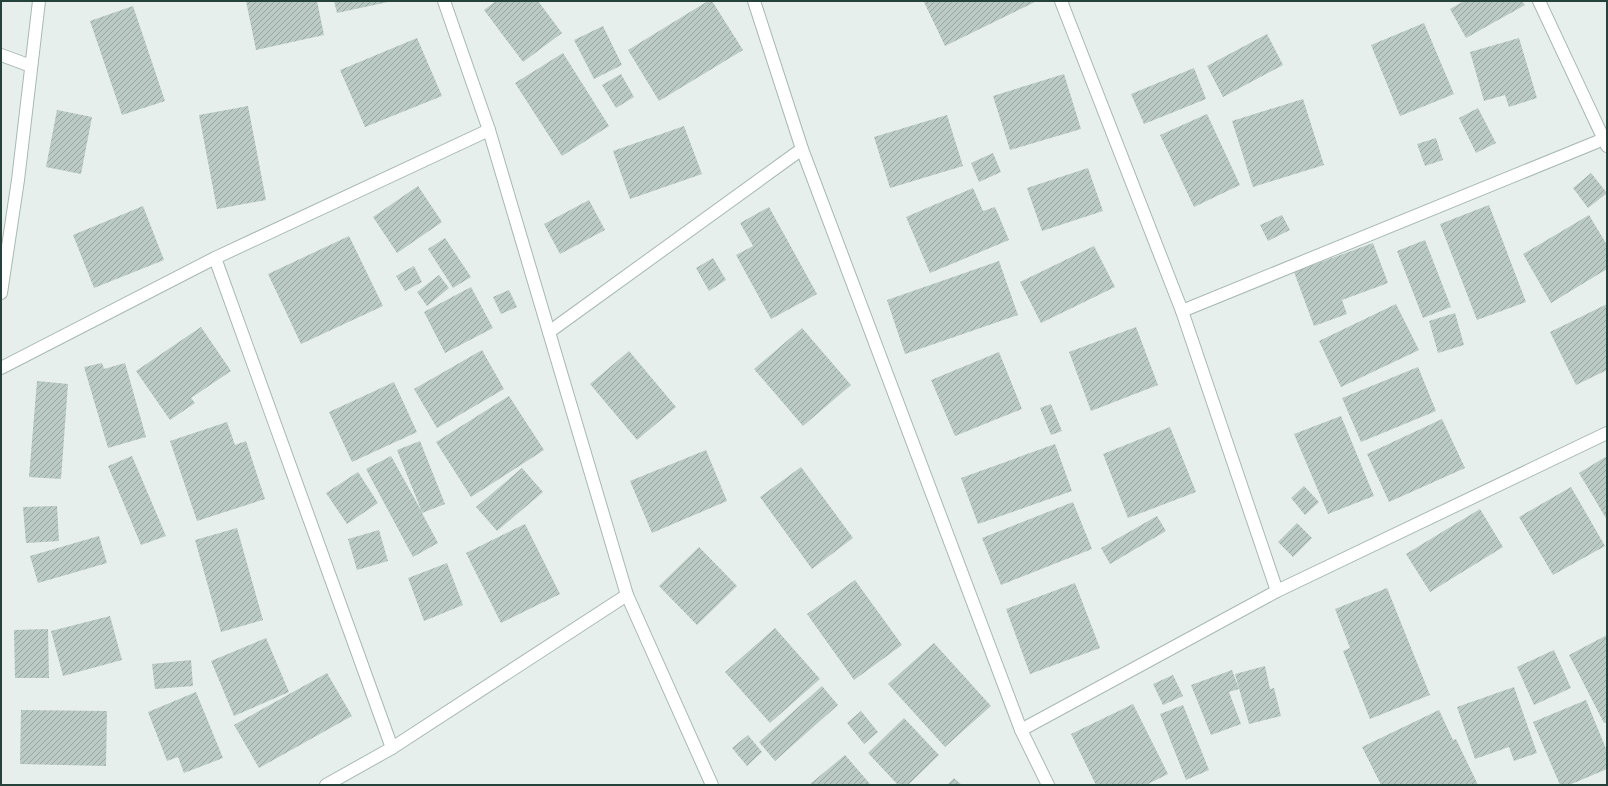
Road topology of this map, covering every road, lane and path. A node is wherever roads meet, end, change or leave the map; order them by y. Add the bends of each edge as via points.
1 (40, 1) edge
2 (444, 1) edge
3 (754, 1) edge
4 (1061, 1) edge
5 (1539, 1) edge
6 (1, 55) edge
7 (31, 66) junction
8 (489, 130) junction
9 (1605, 143) edge
10 (802, 148) junction
11 (214, 258) junction
12 (1, 293) edge
13 (1182, 311) junction
14 (549, 332) junction
15 (1, 368) edge
16 (1607, 433) edge
17 (1278, 591) junction
18 (627, 595) junction
19 (1020, 730) junction
20 (392, 748) junction
21 (326, 785) edge
22 (712, 785) edge
23 (1048, 785) edge

1 - 7 street
2 - 8 street
3 - 10 street
4 - 13 street
5 - 9 street
6 - 7 street
7 - 12 street via 18,180
8 - 11 street
8 - 14 street
9 - 13 street
10 - 14 street
10 - 19 street
11 - 15 street
11 - 20 street
13 - 17 street
14 - 18 street
16 - 17 street
17 - 19 street
18 - 20 street
18 - 22 street
19 - 23 street
20 - 21 street

